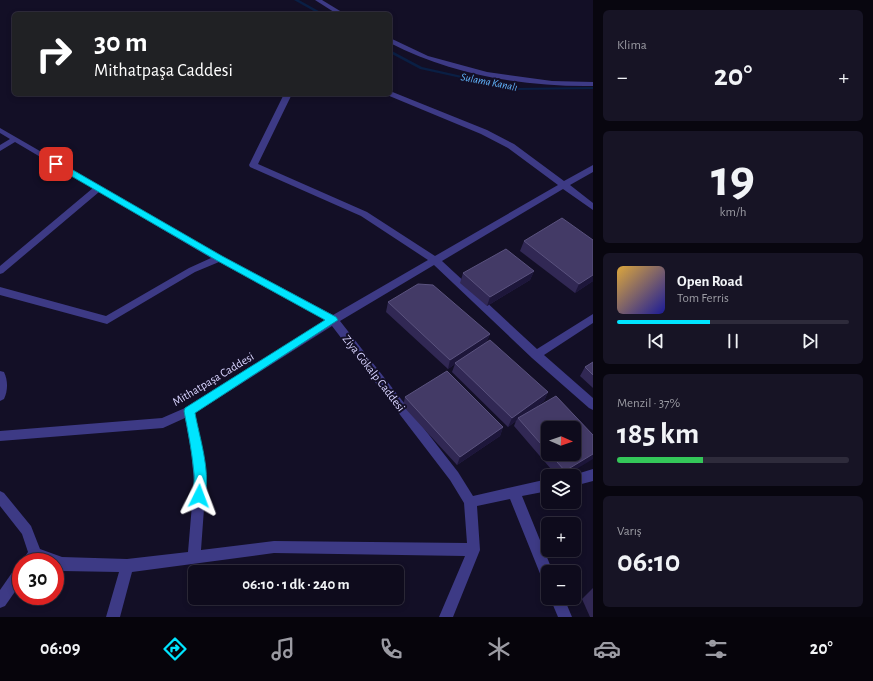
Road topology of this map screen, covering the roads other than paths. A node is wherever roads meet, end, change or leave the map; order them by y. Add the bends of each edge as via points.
1 (318, 0) edge
2 (339, 12) edge
3 (392, 41) edge
4 (593, 84) edge
5 (392, 94) edge
6 (287, 96) edge
7 (0, 130) edge
8 (15, 139) junction
9 (0, 149) edge
10 (593, 168) edge
11 (563, 185) junction
12 (98, 189) junction
13 (593, 207) edge
14 (219, 258) junction
15 (435, 260) junction
16 (0, 271) edge
17 (0, 291) edge
18 (593, 318) edge
19 (333, 320) junction
20 (536, 355) junction
21 (0, 375) edge
22 (0, 396) edge
23 (593, 405) edge
24 (189, 411) junction
25 (0, 436) edge
26 (593, 475) edge
27 (581, 478) edge
28 (541, 487) edge
29 (514, 493) junction
30 (0, 497) edge
31 (470, 502) junction
32 (474, 550) junction
33 (31, 553) edge
34 (194, 557) junction
35 (64, 564) edge
36 (543, 565) edge
37 (127, 566) junction
38 (12, 584) edge
39 (0, 601) edge
40 (560, 605) edge
41 (113, 617) edge
42 (446, 617) edge
43 (565, 617) edge

1 - 2 street
3 - 4 street via 426,57 498,75 537,82
5 - 11 street via 511,146
6 - 15 street via 253,165 364,214
7 - 8 street, Ziya Gökalp Caddesi
8 - 9 street
8 - 12 street, Ziya Gökalp Caddesi
10 - 11 street, Mithatpaşa Caddesi
11 - 13 street
11 - 15 street, Mithatpaşa Caddesi
12 - 14 street, Ziya Gökalp Caddesi
12 - 16 street
14 - 17 street via 192,270 107,320
14 - 19 street, Ziya Gökalp Caddesi
15 - 19 street, Mithatpaşa Caddesi
15 - 20 street
18 - 20 street
19 - 24 street, Mithatpaşa Caddesi
19 - 31 street, Ziya Gökalp Caddesi via 454,476
20 - 23 street
21 - 22 street
24 - 25 street, Mithatpaşa Caddesi via 163,423
24 - 34 street via 200,481
26 - 27 street
28 - 29 street
29 - 31 street
29 - 36 street
30 - 33 street via 27,530
31 - 32 street, Ziya Gökalp Caddesi
32 - 34 street via 274,547
32 - 42 street, Ziya Gökalp Caddesi
34 - 37 street
35 - 37 street
37 - 41 street
38 - 39 street
40 - 43 street

